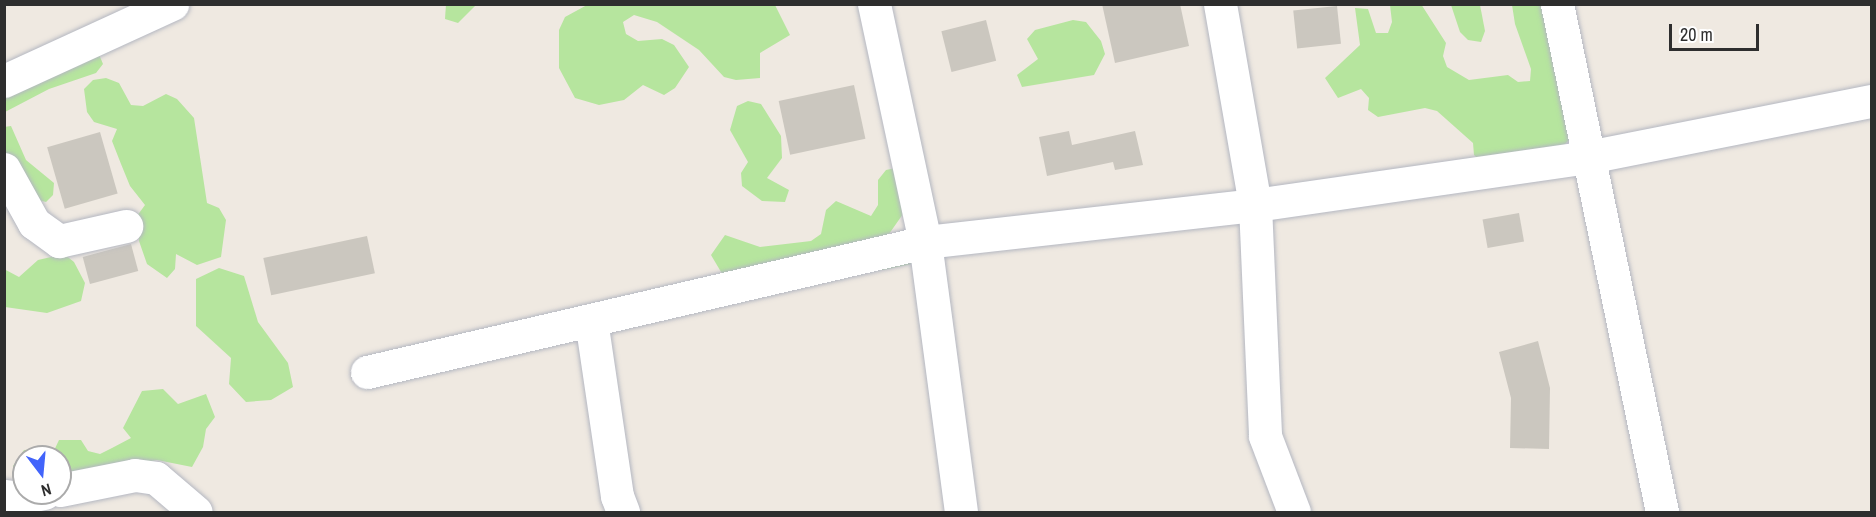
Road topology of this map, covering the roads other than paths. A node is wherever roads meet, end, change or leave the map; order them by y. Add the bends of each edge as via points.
1 (172, 4) edge
2 (874, 4) edge
3 (1220, 4) edge
4 (1557, 4) edge
5 (4, 81) edge
6 (1872, 101) edge
7 (1588, 157) junction
8 (4, 169) edge
9 (1254, 205) junction
10 (126, 226) dead end
11 (925, 242) junction
12 (591, 320) junction
13 (367, 372) dead end
14 (72, 488) edge
15 (615, 507) edge
16 (189, 509) edge
17 (961, 513) edge
18 (1294, 513) edge
19 (1662, 513) edge

1 - 5 street
2 - 11 street
3 - 9 street
4 - 7 street
6 - 7 street
7 - 9 street
7 - 19 street
8 - 10 street via 34,224 59,242
9 - 11 street
9 - 18 street via 1265,436
11 - 12 street
11 - 17 street
12 - 13 street
12 - 15 street
14 - 16 street via 135,475 156,478

